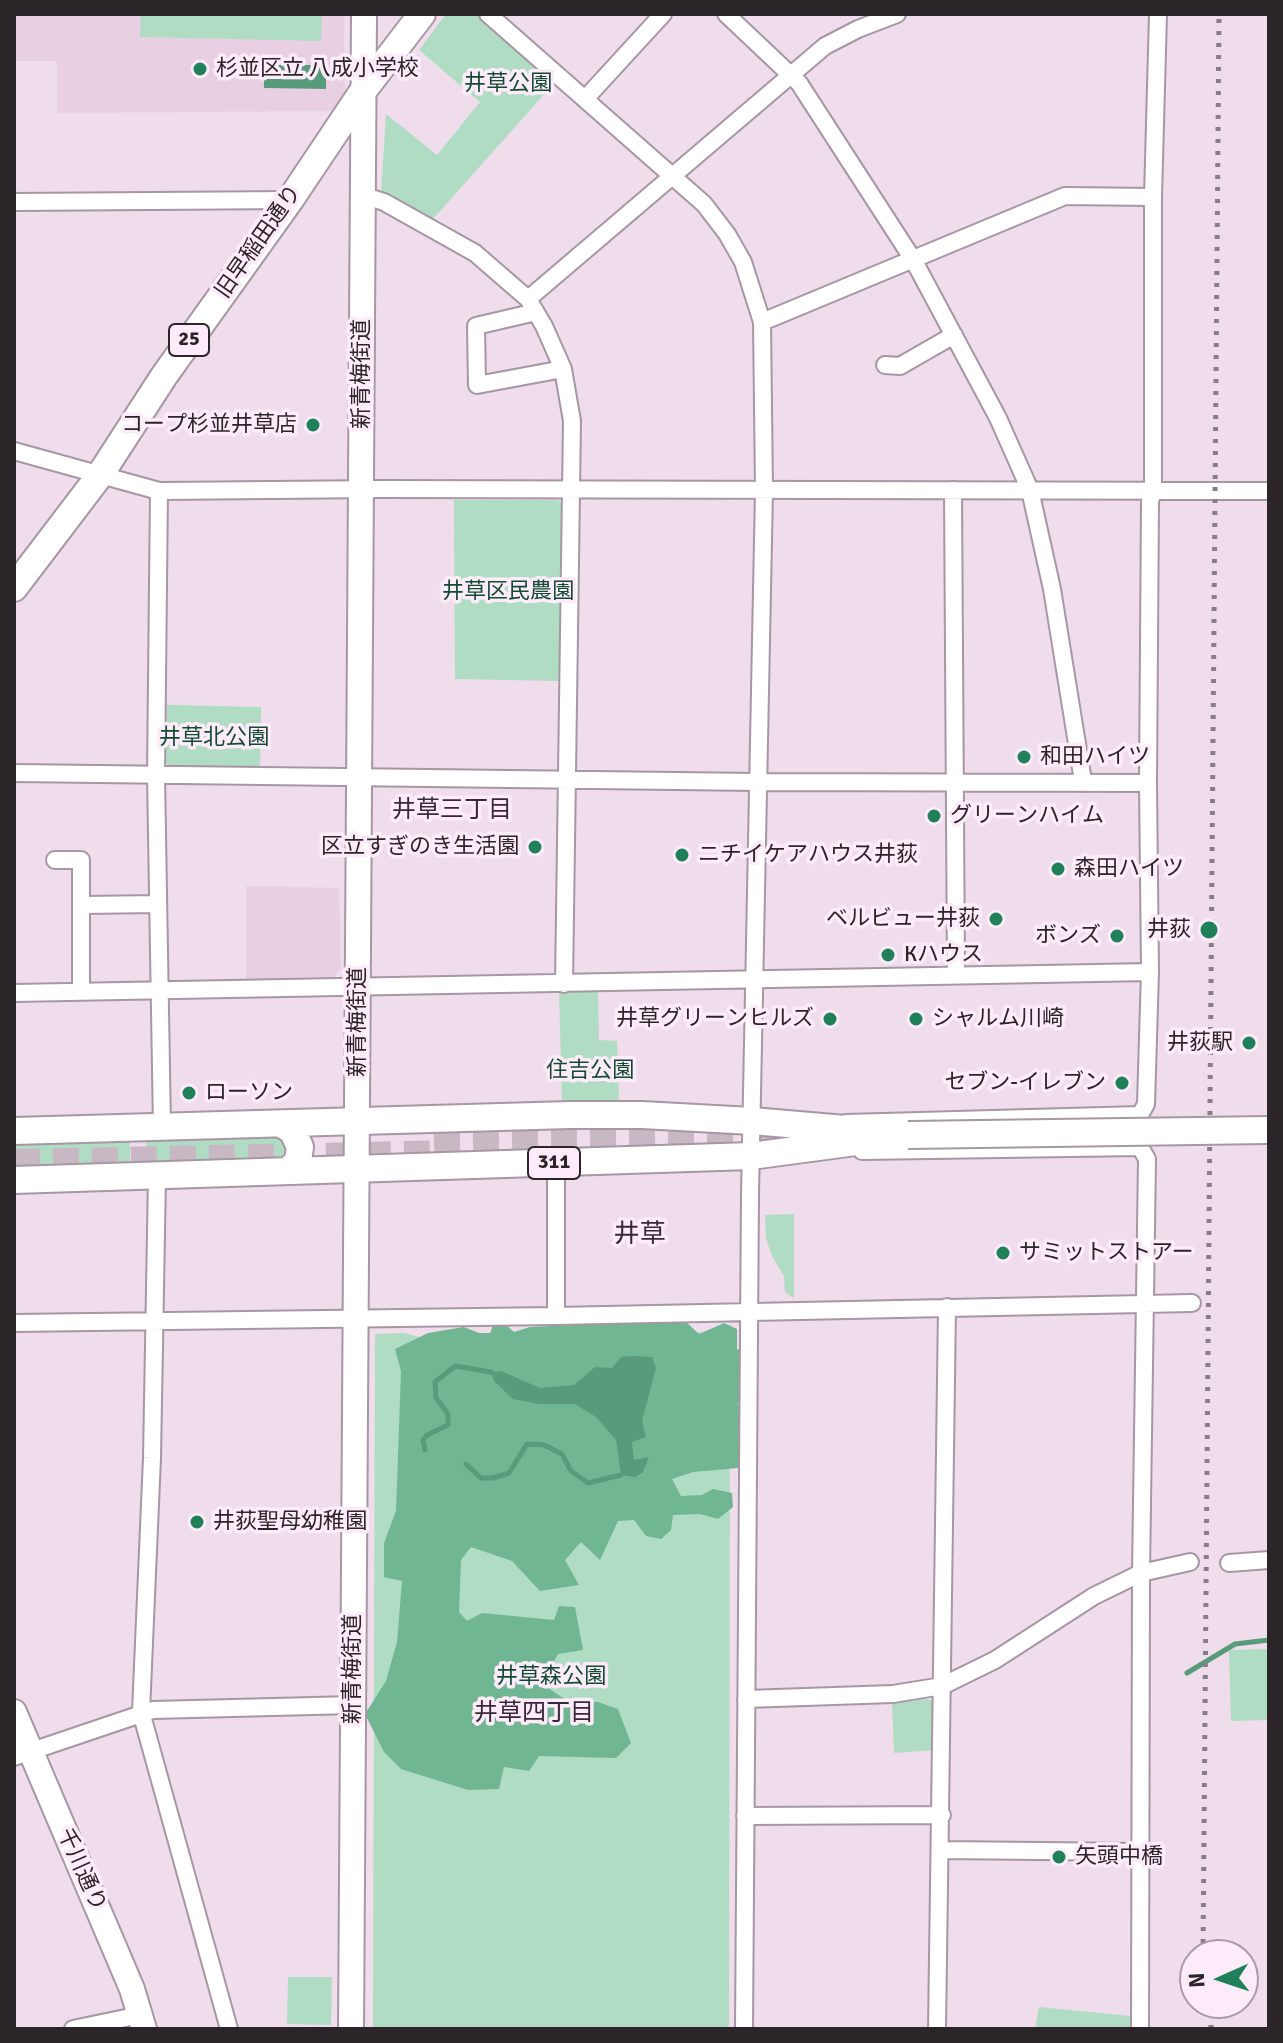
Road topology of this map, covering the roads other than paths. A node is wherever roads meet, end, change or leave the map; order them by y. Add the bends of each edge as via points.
1 (364, 14) edge
2 (422, 14) edge
3 (488, 14) edge
4 (663, 14) edge
5 (726, 14) edge
6 (897, 14) edge
7 (1158, 14) edge
8 (789, 74) junction
9 (363, 91) junction
10 (585, 99) junction
11 (671, 174) junction
12 (362, 195) junction
13 (1153, 197) junction
14 (290, 200) junction
15 (14, 202) edge
16 (914, 261) junction
17 (532, 305) junction
18 (762, 322) junction
19 (954, 335) junction
20 (885, 365) dead end
21 (563, 369) junction
22 (14, 451) edge
23 (100, 475) junction
24 (362, 489) junction
25 (572, 490) junction
26 (764, 490) junction
27 (953, 490) junction
28 (1030, 490) junction
29 (159, 491) junction
30 (1269, 491) edge
31 (1153, 492) junction
32 (14, 588) edge
33 (14, 773) edge
34 (156, 775) junction
35 (359, 778) junction
36 (567, 780) junction
37 (1083, 781) junction
38 (758, 782) junction
39 (955, 783) junction
40 (1148, 783) junction
41 (55, 860) dead end
42 (158, 904) junction
43 (82, 905) junction
44 (1150, 972) junction
45 (956, 975) junction
46 (753, 979) junction
47 (564, 984) junction
48 (358, 988) junction
49 (159, 990) junction
50 (81, 991) junction
51 (14, 993) edge
52 (1140, 1115) junction
53 (690, 1118) junction
54 (358, 1121) junction
55 (752, 1121) junction
56 (281, 1124) junction
57 (780, 1124) junction
58 (162, 1128) junction
59 (1269, 1130) edge
60 (14, 1131) edge
61 (908, 1135) junction
62 (1140, 1147) junction
63 (780, 1151) junction
64 (751, 1156) junction
65 (691, 1158) junction
66 (556, 1163) junction
67 (357, 1168) junction
68 (288, 1171) junction
69 (157, 1176) junction
70 (14, 1180) edge
71 (1146, 1303) junction
72 (1192, 1303) dead end
73 (947, 1307) junction
74 (749, 1312) junction
75 (556, 1316) junction
76 (355, 1318) junction
77 (155, 1321) junction
78 (14, 1323) edge
79 (1269, 1560) edge
80 (1190, 1562) dead end
81 (1229, 1563) dead end
82 (1141, 1573) junction
83 (942, 1686) junction
84 (746, 1699) junction
85 (353, 1705) junction
86 (14, 1712) edge
87 (141, 1712) junction
88 (22, 1755) edge
89 (942, 1815) junction
90 (745, 1816) junction
91 (941, 1850) junction
92 (1139, 1852) junction
93 (142, 2022) edge
94 (73, 2029) edge
95 (229, 2029) edge
96 (351, 2029) edge
97 (744, 2029) edge
98 (937, 2029) edge
99 (1140, 2029) edge

1 - 9 main road, 新青梅街道
2 - 9 main road, 旧早稲田通り / 25
3 - 10 street
4 - 10 street
5 - 8 street
6 - 8 street via 825,46
7 - 13 street
8 - 11 street
8 - 16 street
9 - 12 main road, 新青梅街道
9 - 14 main road, 旧早稲田通り / 25
10 - 11 street
11 - 17 street
11 - 18 street via 727,234 750,276
12 - 17 street via 475,253
12 - 24 main road, 新青梅街道
13 - 16 street via 1065,196
13 - 31 street
14 - 15 street
14 - 23 main road, 旧早稲田通り / 25
16 - 18 street
16 - 19 street
17 - 21 street
17 - 21 street via 476,326 477,385
18 - 26 street
19 - 20 street via 900,366
19 - 28 street
21 - 25 street via 572,421
22 - 23 street
23 - 29 street
23 - 32 main road, 旧早稲田通り / 25
24 - 25 street
24 - 29 street
24 - 35 main road, 新青梅街道
25 - 26 street
25 - 36 street
26 - 27 street
26 - 38 street
27 - 28 street
27 - 39 street
28 - 31 street
28 - 37 street
29 - 34 street
30 - 31 street
31 - 40 street
33 - 34 street
34 - 35 street
34 - 42 street
35 - 36 street
35 - 48 main road, 新青梅街道
36 - 38 street
36 - 47 street
37 - 39 street
37 - 40 street
38 - 39 street
38 - 46 street
39 - 45 street
40 - 44 street
41 - 43 street via 81,860
42 - 43 street
42 - 49 street
43 - 50 street
44 - 45 street
44 - 52 street via 1146,1104
45 - 46 street
46 - 47 street
46 - 55 street
47 - 48 street
48 - 49 street
48 - 54 main road, 新青梅街道
49 - 50 street
49 - 58 street
50 - 51 street
52 - 57 street
52 - 62 street
53 - 54 main road, 311 via 570,1115
53 - 55 main road, 311
53 - 65 main road via 702,1140
54 - 56 main road, 311
54 - 67 main road, 新青梅街道
55 - 57 main road, 311
55 - 64 street
56 - 58 main road, 311
56 - 68 main road via 292,1130 300,1147 298,1161
57 - 61 main road, 311
58 - 60 main road, 311
59 - 61 main road, 311, bridge
61 - 63 main road, 311
62 - 63 street
62 - 71 street via 1147,1159
63 - 64 main road, 311
64 - 65 main road, 311
64 - 74 street
65 - 66 main road, 311
66 - 67 main road, 311
66 - 75 street
67 - 68 main road, 311
67 - 76 main road, 新青梅街道
68 - 69 main road, 311
69 - 70 main road, 311
69 - 77 street
71 - 72 street
71 - 73 street
71 - 82 street
73 - 74 street
73 - 83 street
74 - 75 street
74 - 84 street
75 - 76 street
76 - 77 street
76 - 85 main road, 新青梅街道
77 - 78 street
77 - 87 street
79 - 81 street
80 - 82 street
82 - 83 street
82 - 92 street
83 - 84 street via 893,1694
83 - 89 street
84 - 90 street
85 - 87 street
85 - 96 main road, 新青梅街道
86 - 88 main road, 千川通り
87 - 88 street
87 - 95 street
88 - 93 main road, 千川通り via 128,1978
89 - 90 street
89 - 91 street
90 - 97 street
91 - 92 street
91 - 98 street
92 - 99 street
93 - 94 street

